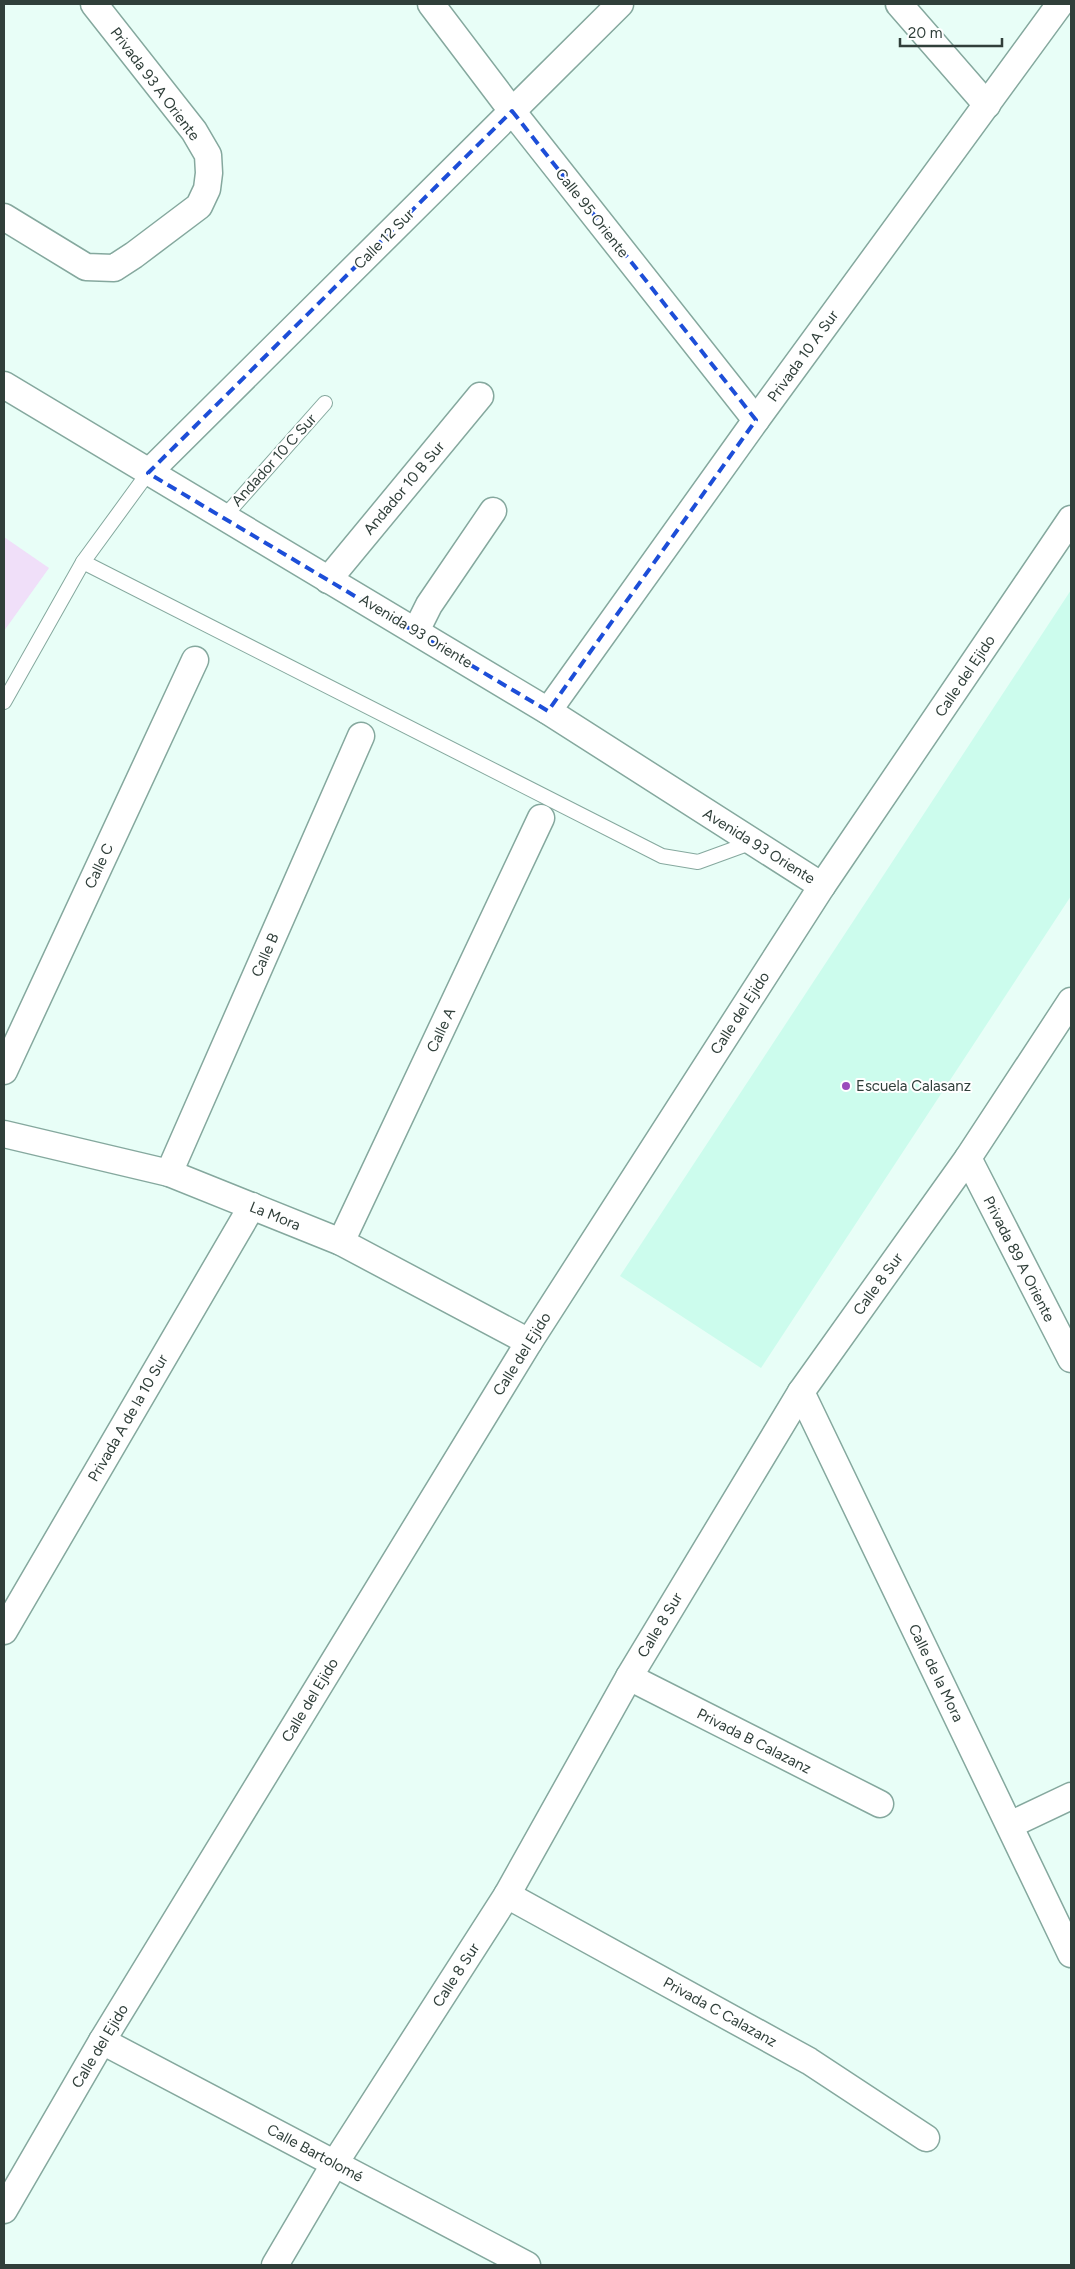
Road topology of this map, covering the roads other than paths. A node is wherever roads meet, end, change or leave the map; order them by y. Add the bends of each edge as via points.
1 (94, 4) edge
2 (431, 4) edge
3 (620, 4) edge
4 (899, 4) edge
5 (1060, 4) edge
6 (987, 104) junction
7 (512, 111) junction
8 (4, 217) edge
9 (4, 385) edge
10 (480, 396) dead end
11 (325, 403) dead end
12 (756, 420) junction
13 (148, 473) junction
14 (493, 511) dead end
15 (224, 517) junction
16 (1071, 519) edge
17 (83, 562) junction
18 (328, 580) junction
19 (416, 631) junction
20 (195, 660) dead end
21 (4, 702) edge
22 (548, 711) junction
23 (361, 736) dead end
24 (541, 818) dead end
25 (753, 842) junction
26 (822, 886) junction
27 (1071, 1001) edge
28 (4, 1072) edge
29 (4, 1134) edge
30 (968, 1158) junction
31 (169, 1173) junction
32 (252, 1206) junction
33 (341, 1242) junction
34 (529, 1342) junction
35 (1069, 1350) edge
36 (801, 1392) junction
37 (4, 1631) edge
38 (629, 1677) junction
39 (1071, 1796) edge
40 (880, 1804) dead end
41 (1010, 1826) junction
42 (507, 1895) junction
43 (1071, 1954) edge
44 (102, 2042) junction
45 (926, 2138) dead end
46 (335, 2163) junction
47 (12, 2180) edge
48 (4, 2210) edge
49 (275, 2265) edge
50 (527, 2265) edge

1 - 8 street, Privada 93 A Oriente via 194,131 208,155 207,189 199,206 114,268 86,267
2 - 7 street, Calle 95 Oriente
3 - 7 street, Calle 12 Sur
4 - 6 street
5 - 6 street, Privada 10 A Sur
6 - 12 street, Privada 10 A Sur
7 - 12 street, Calle 95 Oriente
7 - 13 street, Calle 12 Sur
9 - 13 street, Avenida 93 Oriente
10 - 18 street, Andador 10 B Sur
11 - 15 lane, Andador 10 C Sur
12 - 22 street, Privada 10 A Sur
13 - 15 street, Avenida 93 Oriente
13 - 17 lane
14 - 19 street via 429,605
15 - 18 street, Avenida 93 Oriente
16 - 26 street, Calle del Ejido
17 - 21 lane
17 - 25 lane via 662,856 698,862
18 - 19 street, Avenida 93 Oriente
19 - 22 street, Avenida 93 Oriente
20 - 28 street, Calle C
22 - 25 street, Avenida 93 Oriente
23 - 31 street, Calle B
24 - 33 street, Calle A
25 - 26 street, Avenida 93 Oriente
26 - 34 street, Calle del Ejido
27 - 30 street, Calle 8 Sur
29 - 31 street, La Mora
30 - 35 street, Privada 89 A Oriente
30 - 36 street, Calle 8 Sur
31 - 32 street, La Mora
32 - 33 street, La Mora
32 - 37 street, Privada A de la 10 Sur
33 - 34 street, La Mora
34 - 44 street, Calle del Ejido
36 - 38 street, Calle 8 Sur
36 - 41 street, Calle de la Mora
38 - 40 street, Privada B Calazanz
38 - 42 street, Calle 8 Sur
39 - 41 street
41 - 43 street, Calle de la Mora
42 - 45 street, Privada C Calazanz via 809,2061
42 - 46 street, Calle 8 Sur
44 - 46 street, Calle Bartolomé
44 - 47 street, Calle del Ejido
46 - 49 street, Calle 8 Sur
46 - 50 street, Calle Bartolomé
47 - 48 street, Calle del Ejido

